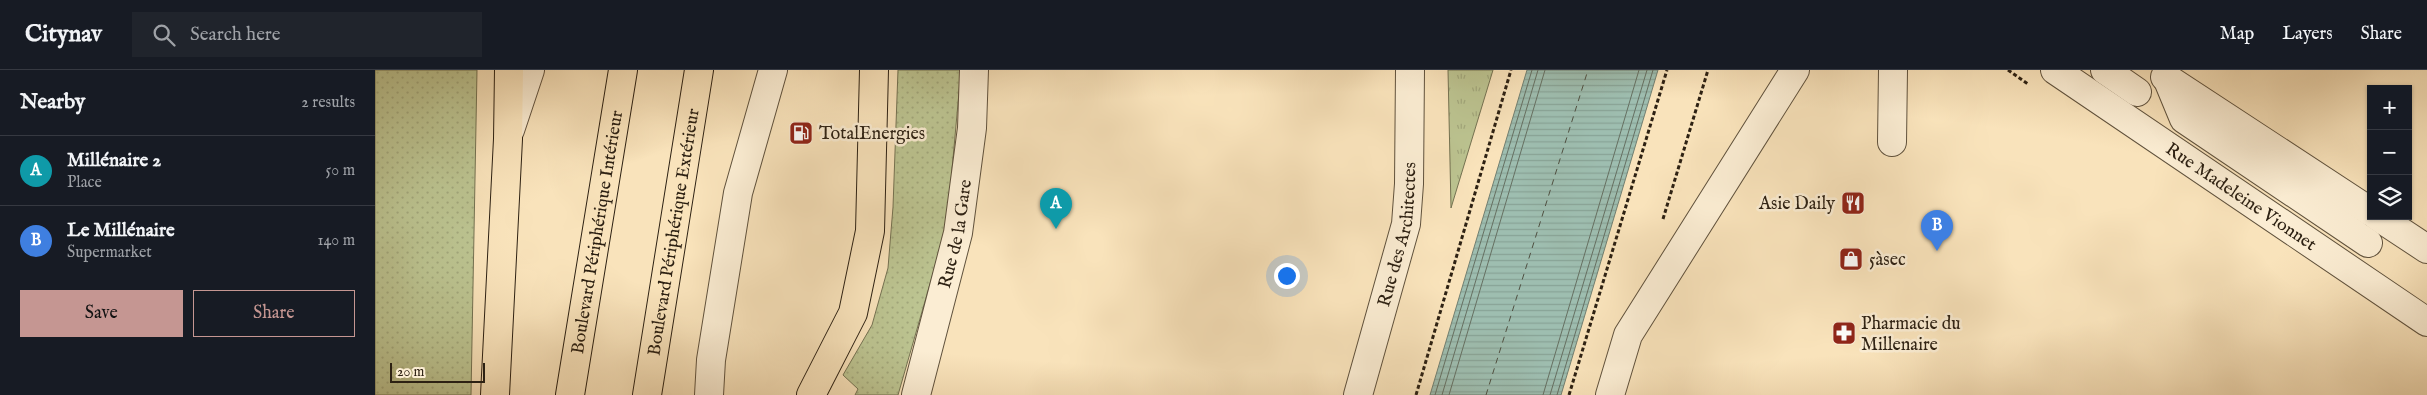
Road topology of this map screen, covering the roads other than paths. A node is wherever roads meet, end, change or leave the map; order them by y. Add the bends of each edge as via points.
1 (509, 70) edge
2 (530, 70) edge
3 (623, 70) edge
4 (699, 70) edge
5 (773, 70) edge
6 (874, 70) edge
7 (975, 70) edge
8 (1410, 70) edge
9 (1795, 70) edge
10 (1893, 70) edge
11 (2055, 70) edge
12 (2105, 70) edge
13 (2161, 74) edge
14 (2137, 92) dead end
15 (508, 139) junction
16 (1892, 142) dead end
17 (2367, 209) edge
18 (2383, 220) edge
19 (2368, 243) dead end
20 (2427, 249) edge
21 (2427, 322) edge
22 (495, 395) edge
23 (570, 395) edge
24 (647, 395) edge
25 (709, 395) edge
26 (811, 395) edge
27 (916, 395) edge
28 (1358, 395) edge
29 (1610, 395) edge

1 - 15 highway
2 - 15 street
3 - 23 highway, Boulevard Périphérique Intérieur
4 - 24 highway, Boulevard Périphérique Extérieur
5 - 25 street via 738,193 711,360
6 - 26 highway via 870,231 853,313
7 - 27 street, Rue de la Gare via 972,128 958,233
8 - 28 street, Rue des Architectes via 1406,224
9 - 29 street via 1628,335
10 - 16 street
11 - 21 street, Rue Madeleine Vionnet
12 - 14 street
13 - 17 street
13 - 19 street via 2184,119
15 - 22 highway
18 - 20 street

